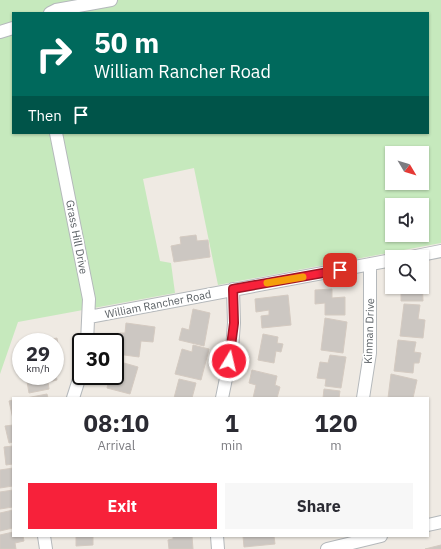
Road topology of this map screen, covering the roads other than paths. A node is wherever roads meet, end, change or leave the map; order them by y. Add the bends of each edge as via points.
1 (111, 0) edge
2 (52, 12) edge
3 (12, 28) edge
4 (0, 32) edge
5 (56, 134) edge
6 (441, 251) edge
7 (429, 253) edge
8 (385, 261) edge
9 (370, 264) junction
10 (233, 289) junction
11 (89, 317) junction
12 (88, 333) edge
13 (77, 385) edge
14 (73, 397) edge
15 (222, 397) edge
16 (363, 397) edge
17 (441, 522) edge
18 (429, 525) edge
19 (44, 537) edge
20 (217, 537) edge
21 (371, 537) edge
22 (361, 538) edge
23 (46, 549) edge
24 (218, 549) edge
25 (326, 549) edge

1 - 2 street
3 - 4 street
5 - 11 street, Grass Hill Drive via 89,299
6 - 7 street
8 - 9 street, William Rancher Road
9 - 10 street, William Rancher Road
9 - 16 street, Kinman Drive via 370,353
10 - 11 street, William Rancher Road
10 - 15 street via 234,330
11 - 12 street, Grass Hill Drive
13 - 14 street
17 - 18 street
19 - 23 street
20 - 24 street
21 - 22 street
22 - 25 street

